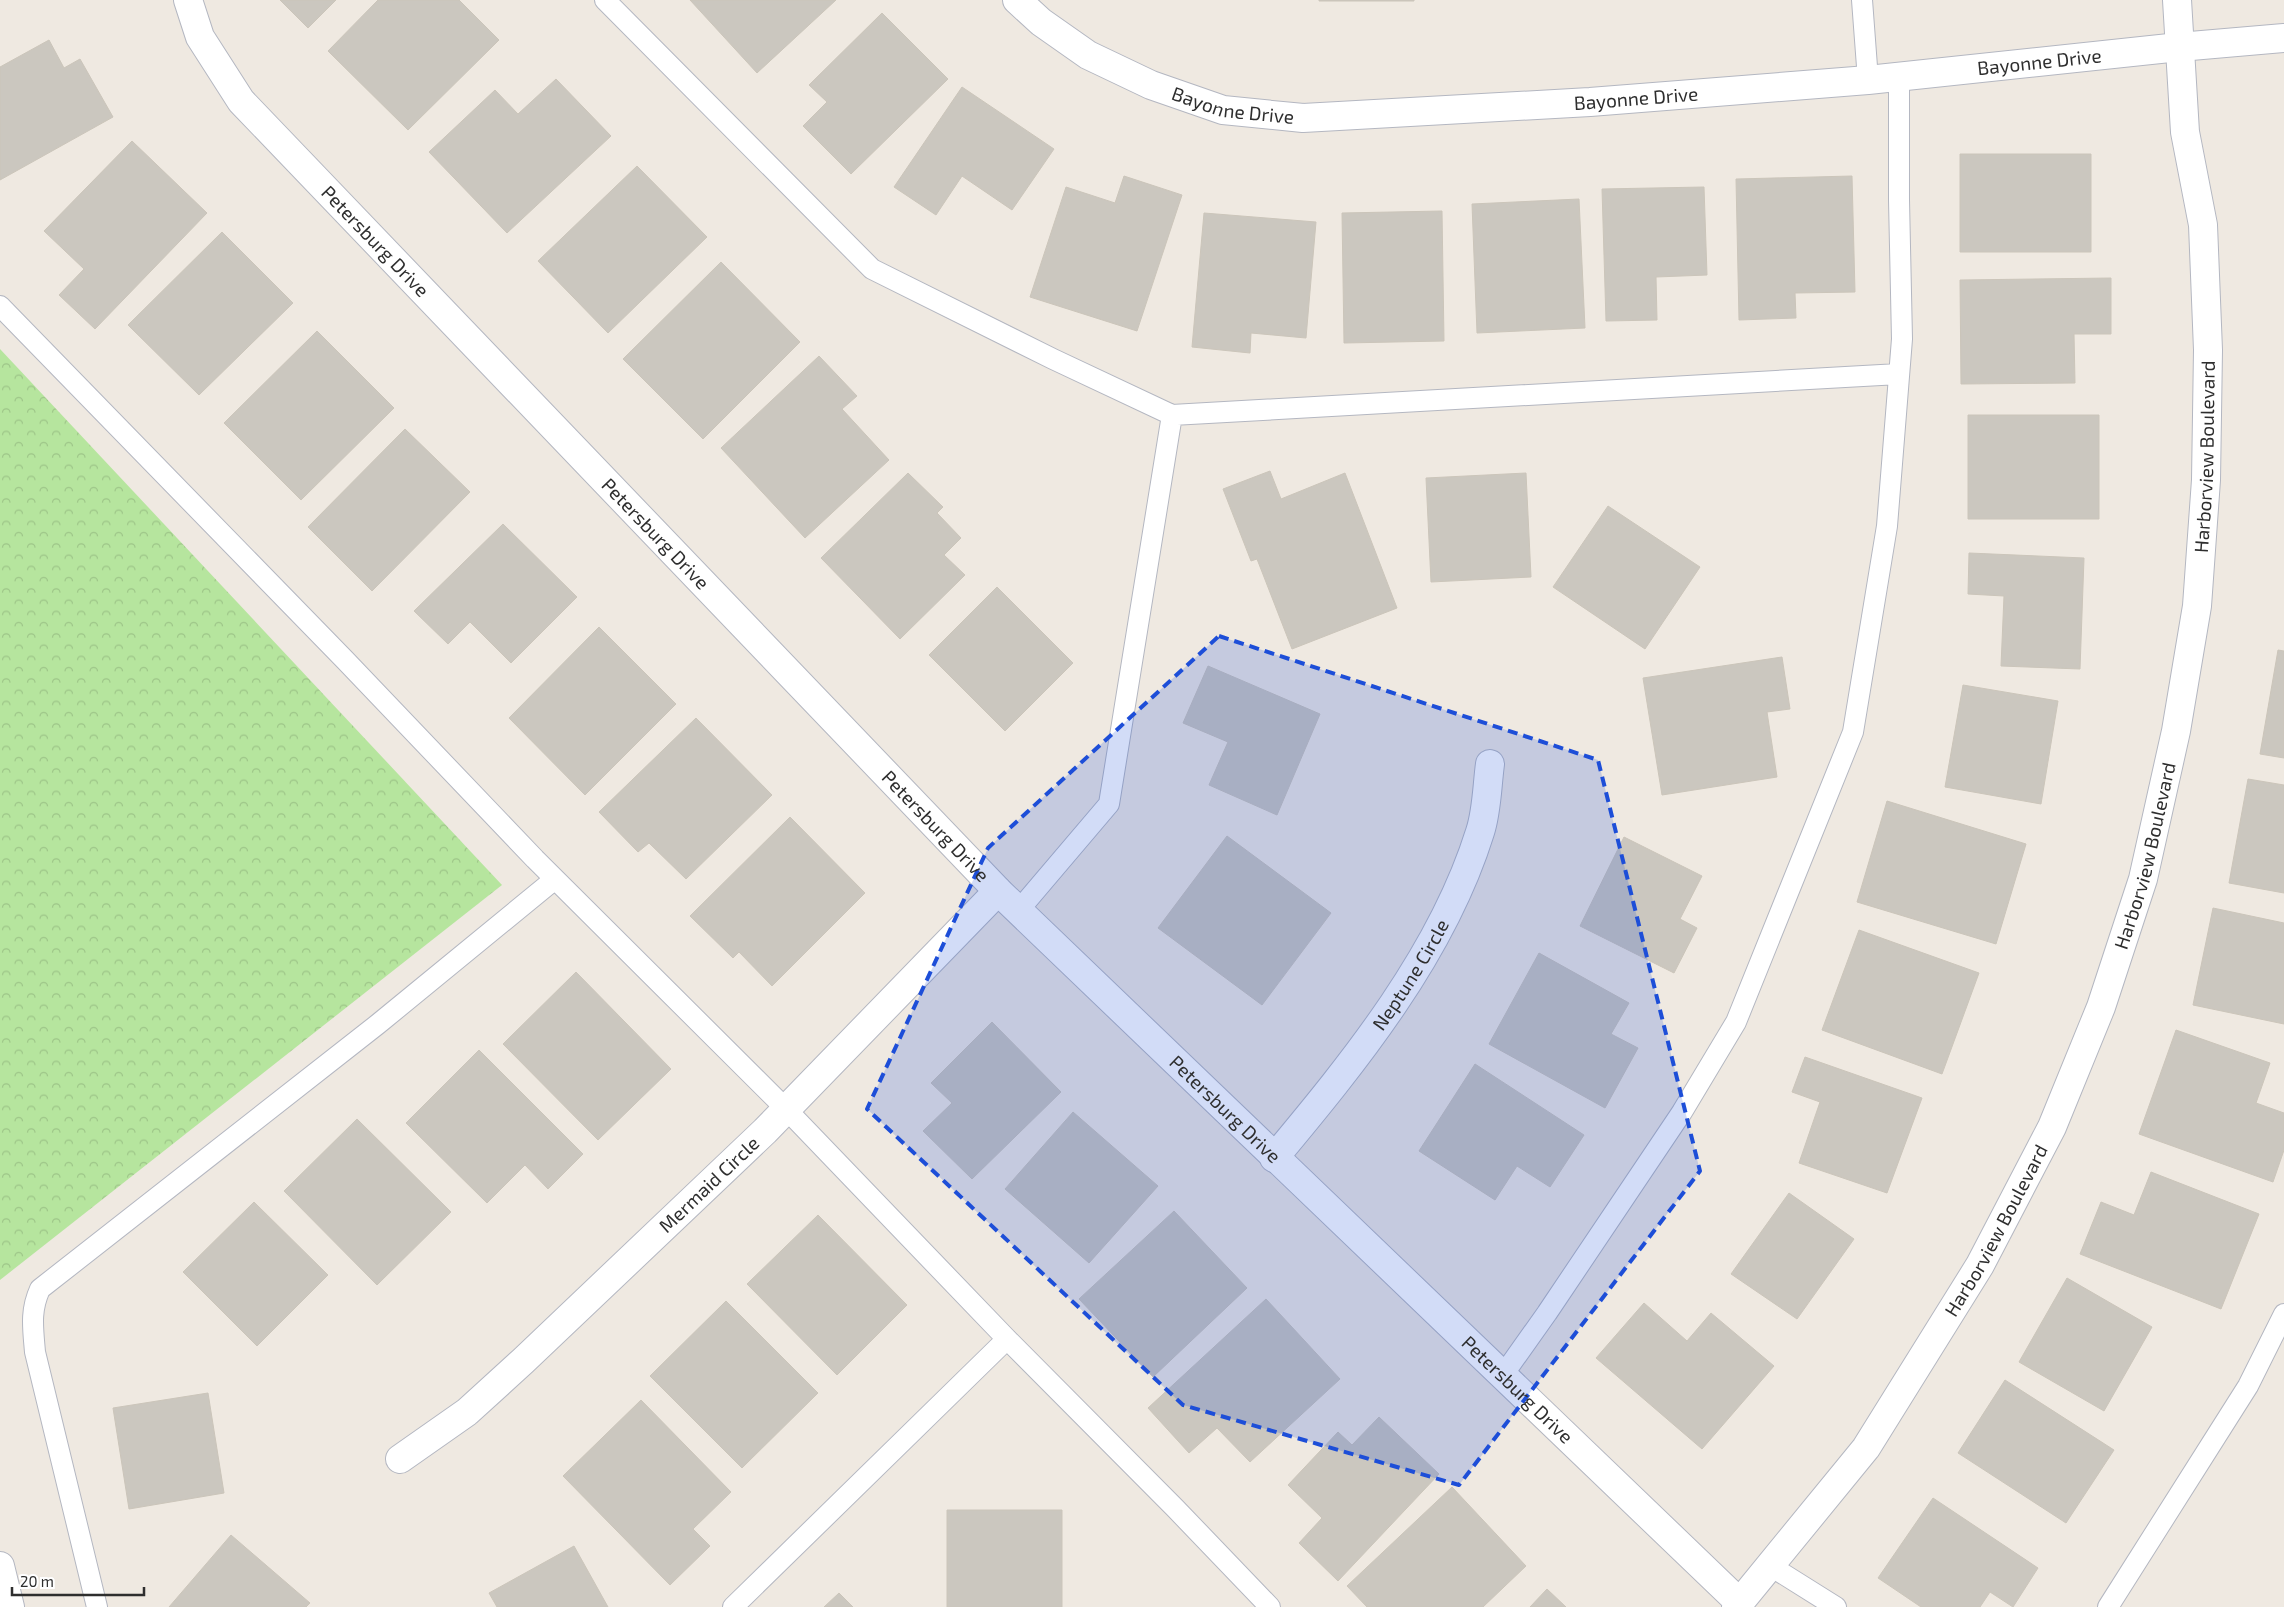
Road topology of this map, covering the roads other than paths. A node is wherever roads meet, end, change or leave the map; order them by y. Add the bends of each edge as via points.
1 (188, 0) edge
2 (604, 0) edge
3 (1017, 0) edge
4 (1862, 0) edge
5 (2177, 0) edge
6 (2284, 38) edge
7 (2179, 47) junction
8 (1899, 77) junction
9 (1868, 80) junction
10 (0, 306) edge
11 (1899, 374) junction
12 (1172, 414) junction
13 (1490, 764) dead end
14 (555, 880) junction
15 (998, 890) junction
16 (1019, 910) junction
17 (786, 1109) junction
18 (1274, 1158) junction
19 (2284, 1314) edge
20 (1006, 1339) junction
21 (1503, 1375) junction
22 (400, 1459) dead end
23 (1769, 1565) junction
24 (0, 1566) edge
25 (1738, 1605) edge
26 (10, 1607) edge
27 (97, 1607) edge
28 (733, 1607) edge
29 (1270, 1607) edge
30 (1836, 1607) edge
31 (2108, 1607) edge

1 - 15 street, Petersburg Drive via 200,37 241,101
2 - 12 lane via 872,269
3 - 9 street, Bayonne Drive via 1041,22 1088,55 1151,85 1223,110 1303,118 1590,102
4 - 9 lane
5 - 7 street, Harborview Boulevard
6 - 7 street, Bayonne Drive
7 - 8 street, Bayonne Drive
7 - 23 street, Harborview Boulevard via 2185,132 2203,225 2208,350 2206,480 2197,606 2176,731 2143,879 2101,1007 2052,1127 1980,1265 1866,1448
8 - 9 street, Bayonne Drive
8 - 11 lane via 1902,339
10 - 14 lane
11 - 12 lane
11 - 21 lane via 1887,526 1853,732 1736,1022 1682,1112
12 - 16 lane via 1109,804
13 - 18 street, Neptune Circle via 1481,830 1460,885 1426,952 1342,1077
14 - 17 lane
14 - 27 lane via 378,1024 40,1289 32,1321 36,1352
15 - 16 street, Petersburg Drive
15 - 17 street, Mermaid Circle
16 - 18 street, Petersburg Drive
17 - 20 lane
17 - 22 street, Mermaid Circle via 524,1361 467,1412
18 - 21 street, Petersburg Drive
19 - 31 lane via 2248,1386
20 - 28 lane
20 - 29 lane
21 - 25 street, Petersburg Drive
23 - 25 street, Harborview Boulevard
23 - 30 lane
24 - 26 street

